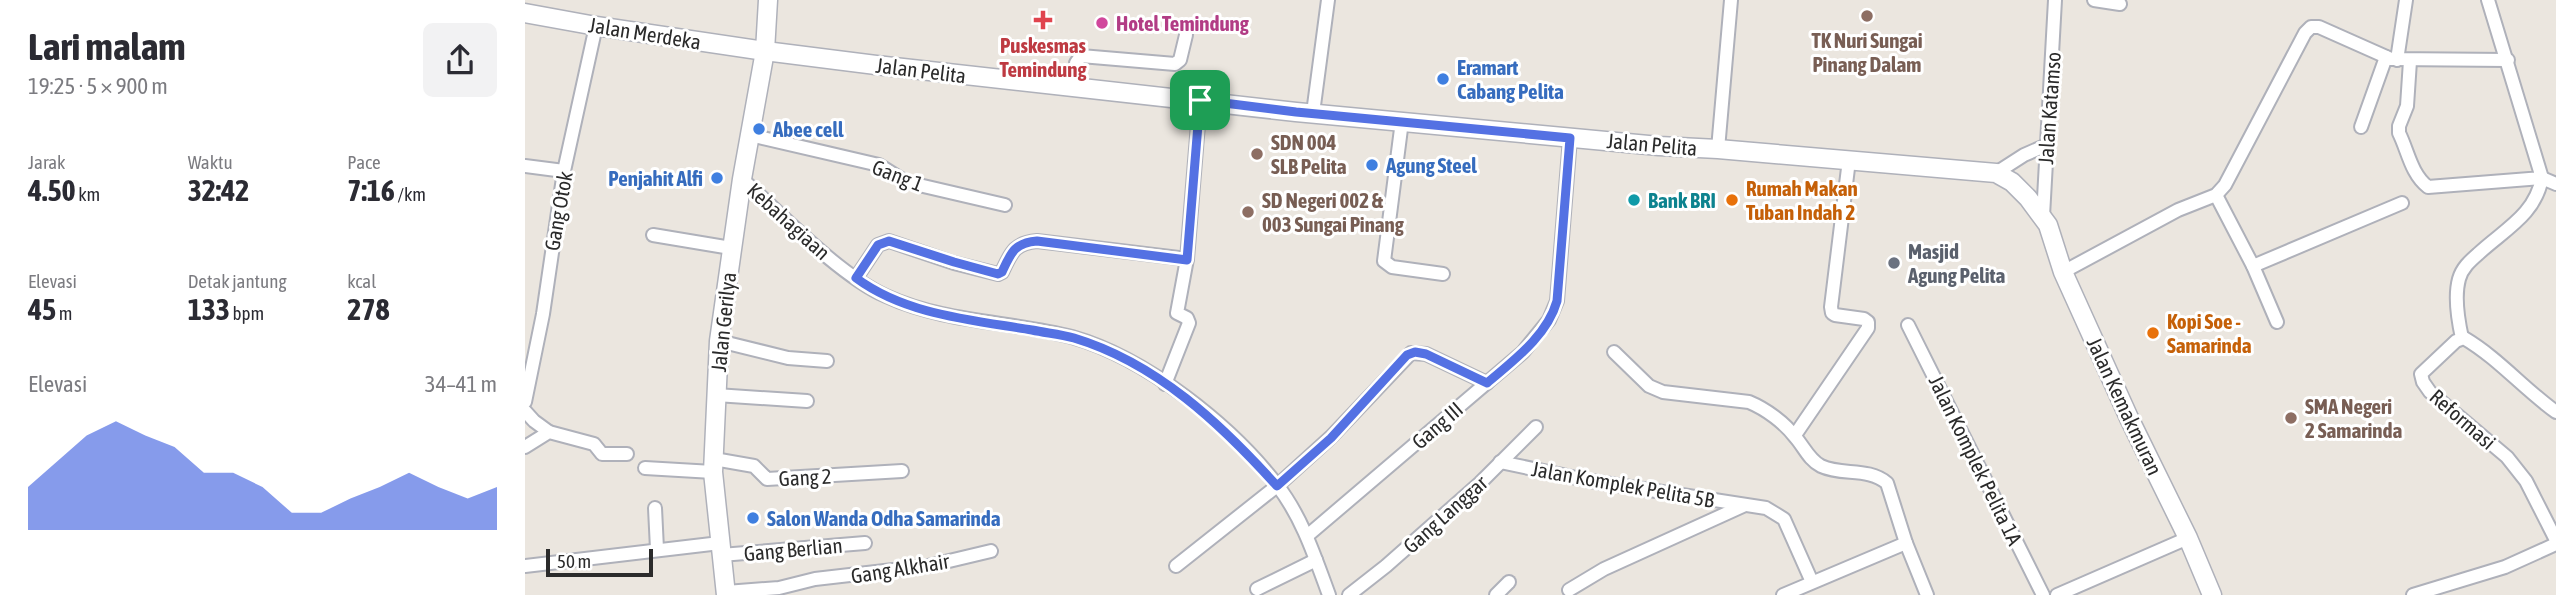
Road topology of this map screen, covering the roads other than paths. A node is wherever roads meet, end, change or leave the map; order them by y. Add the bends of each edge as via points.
1 (768, 0) edge
2 (1328, 0) edge
3 (1731, 0) edge
4 (2055, 0) edge
5 (2094, 0) edge
6 (2406, 0) edge
7 (2493, 1) edge
8 (2120, 5) dead end
9 (525, 13) edge
10 (596, 26) junction
11 (1186, 36) dead end
12 (765, 51) junction
13 (2398, 59) junction
14 (2508, 60) junction
15 (1078, 87) junction
16 (1200, 100) junction
17 (1313, 113) junction
18 (1402, 121) junction
19 (2361, 127) dead end
20 (750, 135) junction
21 (1570, 138) junction
22 (2047, 145) junction
23 (1718, 149) junction
24 (1849, 160) junction
25 (525, 166) edge
26 (564, 172) junction
27 (1996, 173) junction
28 (2542, 178) junction
29 (742, 179) junction
30 (2556, 184) edge
31 (2216, 195) junction
32 (2402, 203) dead end
33 (1005, 205) dead end
34 (2043, 216) junction
35 (653, 235) dead end
36 (731, 248) junction
37 (1187, 260) junction
38 (2253, 266) junction
39 (2063, 272) junction
40 (1443, 274) dead end
41 (856, 278) junction
42 (2277, 322) dead end
43 (1908, 324) dead end
44 (2462, 338) junction
45 (719, 341) junction
46 (1613, 352) dead end
47 (827, 361) dead end
48 (1487, 383) junction
49 (1165, 384) junction
50 (716, 395) junction
51 (526, 399) edge
52 (807, 401) dead end
53 (525, 411) edge
54 (2556, 412) edge
55 (1536, 427) dead end
56 (549, 432) junction
57 (1795, 436) junction
58 (525, 447) edge
59 (627, 454) dead end
60 (1500, 462) junction
61 (713, 465) junction
62 (645, 468) dead end
63 (902, 471) dead end
64 (1277, 486) junction
65 (1745, 505) junction
66 (655, 508) dead end
67 (1307, 536) junction
68 (2188, 538) junction
69 (2556, 542) edge
70 (865, 543) dead end
71 (1906, 543) junction
72 (657, 549) junction
73 (720, 549) junction
74 (991, 551) dead end
75 (1316, 560) junction
76 (525, 566) edge
77 (1176, 566) dead end
78 (1509, 582) dead end
79 (1812, 582) junction
80 (1257, 589) dead end
81 (1569, 590) dead end
82 (726, 594) edge
83 (1329, 595) edge
84 (1349, 595) edge
85 (1496, 595) edge
86 (1783, 595) edge
87 (1927, 595) edge
88 (2043, 595) edge
89 (2057, 595) edge
90 (2212, 595) edge
91 (2413, 595) edge

1 - 12 street, Jalan Gerilya
2 - 17 street
3 - 23 street
4 - 22 street, Jalan Katamso
5 - 8 street
6 - 13 street
7 - 14 street
9 - 10 street, Jalan Merdeka
10 - 12 street, Jalan Merdeka
10 - 26 street, Gang Otok
11 - 15 street via 1181,60 1175,64 1081,55 1076,63
12 - 15 street, Jalan Pelita
12 - 20 street, Jalan Gerilya
13 - 14 street
13 - 19 street
13 - 28 street via 2407,106 2399,133 2414,169 2428,187
13 - 31 street via 2311,27
14 - 28 street
15 - 16 street, Jalan Pelita
16 - 17 street, Jalan Pelita
16 - 37 street
17 - 18 street, Jalan Pelita
18 - 21 street, Jalan Pelita
18 - 40 street via 1384,261 1392,267
20 - 29 street, Jalan Gerilya
20 - 33 street, Gang 1 via 879,165 906,182
21 - 23 street, Jalan Pelita
21 - 48 street, Gang III via 1555,310 1523,352
22 - 27 street
22 - 34 street, Jalan Katamso
23 - 24 street, Jalan Pelita
24 - 27 street, Jalan Pelita
24 - 57 street via 1831,307 1835,315 1864,319 1868,327
25 - 26 street
26 - 51 street, Gang Otok
27 - 34 street
28 - 30 street
28 - 44 street via 2528,212 2464,267 2458,285
29 - 36 street, Jalan Gerilya
29 - 41 street, Kebahagiaan
31 - 38 street
31 - 39 street via 2178,210
32 - 38 street
34 - 39 street, Jalan Kemakmuran
35 - 36 street
36 - 45 street, Jalan Gerilya
37 - 41 street via 1037,241 1024,242 1013,251 1002,272 993,273 884,242
37 - 49 street via 1177,313 1189,323
38 - 42 street
39 - 68 street, Jalan Kemakmuran
41 - 49 street, Kebahagiaan via 913,307 1071,337 1128,360
43 - 88 street, Jalan Komplek Pelita 1A
44 - 54 street via 2482,349
44 - 69 street, Reformasi via 2422,372 2423,382 2507,457 2526,481
45 - 47 street via 788,358
45 - 50 street, Jalan Gerilya
46 - 57 street via 1649,386 1749,402
48 - 64 street via 1426,354 1411,353 1331,438
48 - 67 street, Gang III
49 - 64 street, Kebahagiaan via 1208,414
50 - 52 street
50 - 61 street, Jalan Gerilya
53 - 56 street
55 - 60 street, Gang Langgar
56 - 58 street
56 - 59 street via 594,444 602,454
57 - 71 street via 1823,467 1872,474 1887,483
60 - 65 street, Jalan Komplek Pelita 5B
60 - 84 street, Gang Langgar
61 - 62 street, Gang 2
61 - 63 street, Gang 2 via 754,466 767,479
61 - 73 street, Jalan Gerilya
64 - 67 street, Kebahagiaan
64 - 77 street
65 - 79 street, Jalan Komplek Pelita 5B via 1766,508 1784,519
65 - 81 street via 1604,569
66 - 72 street
67 - 75 street, Kebahagiaan
68 - 89 street
68 - 90 street, Jalan Kemakmuran
69 - 91 street via 2505,567
70 - 73 street, Gang Berlian
71 - 79 street
71 - 87 street
72 - 73 street, Gang Berlian
72 - 76 street, Gang Berlian
73 - 82 street, Jalan Gerilya
74 - 82 street, Gang Alkhair via 928,566
75 - 80 street
75 - 83 street, Kebahagiaan
78 - 85 street
79 - 86 street

